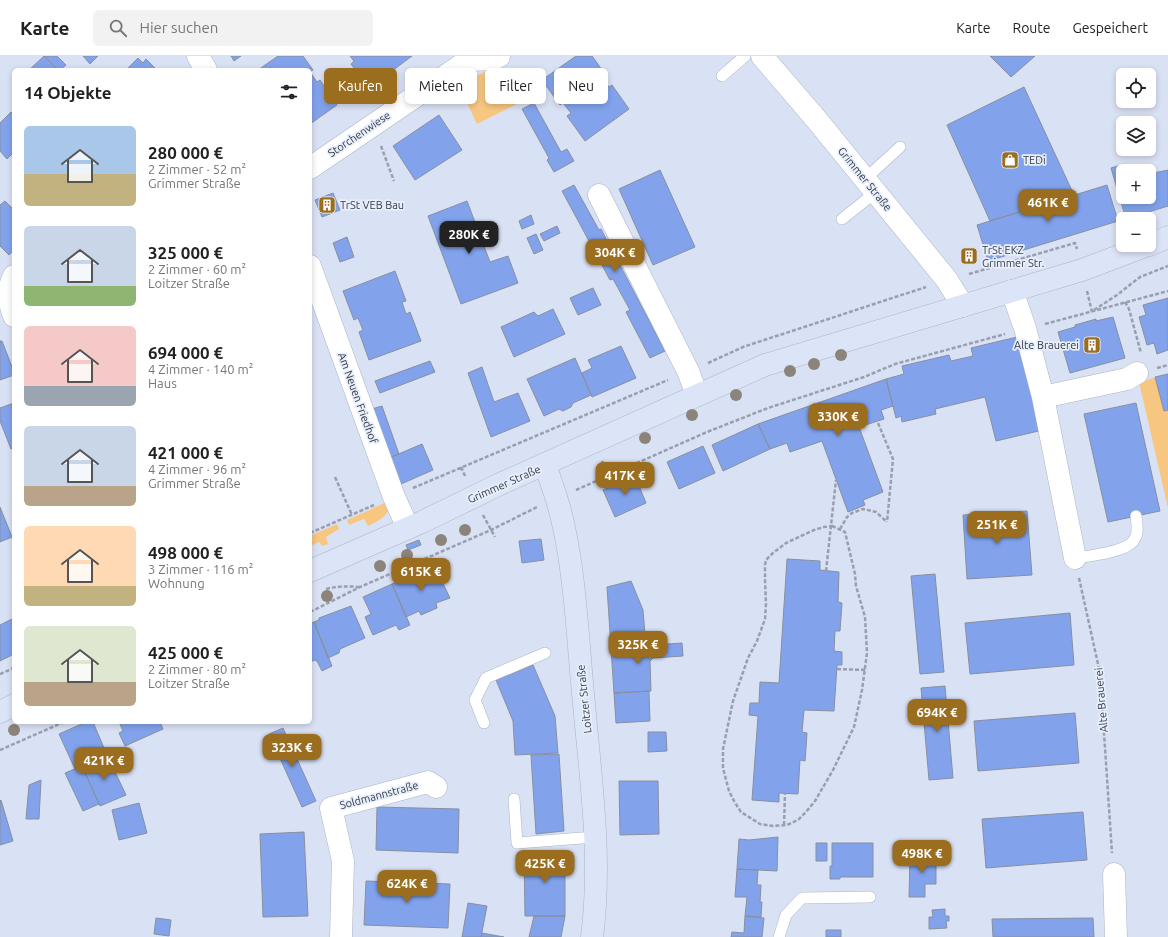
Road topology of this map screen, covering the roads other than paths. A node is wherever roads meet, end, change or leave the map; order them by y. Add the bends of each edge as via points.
1 (198, 56) edge
2 (499, 56) edge
3 (745, 56) edge
4 (762, 56) edge
5 (467, 58) edge
6 (205, 68) edge
7 (722, 76) dead end
8 (900, 147) dead end
9 (312, 167) edge
10 (870, 186) junction
11 (599, 195) dead end
12 (842, 220) dead end
13 (1168, 237) edge
14 (1156, 242) edge
15 (1130, 252) edge
16 (312, 272) edge
17 (12, 280) edge
18 (1012, 291) junction
19 (963, 306) junction
20 (12, 310) edge
21 (1144, 366) road end
22 (697, 395) junction
23 (1043, 397) junction
24 (545, 465) junction
25 (1136, 516) dead end
26 (408, 528) junction
27 (1075, 558) joint
28 (312, 570) edge
29 (545, 653) dead end
30 (12, 706) edge
31 (0, 712) edge
32 (484, 723) dead end
33 (436, 786) dead end
34 (514, 799) dead end
35 (595, 837) junction
36 (1114, 874) road end
37 (870, 897) dead end
38 (341, 937) edge
39 (592, 937) edge
40 (779, 937) edge
41 (1116, 937) edge

1 - 6 street
2 - 5 street, Storchenwiese via 494,59
3 - 7 lane
4 - 10 street, Grimmer Straße
5 - 9 street, Storchenwiese
8 - 10 lane
10 - 12 lane
10 - 19 street, Grimmer Straße via 947,280
11 - 22 street via 688,371
13 - 14 main road, Grimmer Straße
15 - 18 main road, Grimmer Straße
16 - 26 street, Am Neuen Friedhof via 394,497
17 - 20 street
18 - 19 main road, Grimmer Straße
18 - 23 street via 1025,328
19 - 22 main road, Grimmer Straße via 765,365
21 - 23 street via 1127,379
22 - 24 main road, Grimmer Straße
23 - 27 street
24 - 26 main road, Grimmer Straße
24 - 35 main road, Loitzer Straße via 563,523 571,563
25 - 27 lane via 1138,529 1134,540 1128,546
26 - 28 main road, Grimmer Straße
29 - 32 lane via 486,678 475,700
30 - 31 main road
33 - 38 street, Soldmannstraße via 428,782 331,808 343,861
34 - 35 lane via 517,843
35 - 39 main road, Loitzer Straße via 596,889
36 - 41 street
37 - 40 lane via 802,898 786,915

